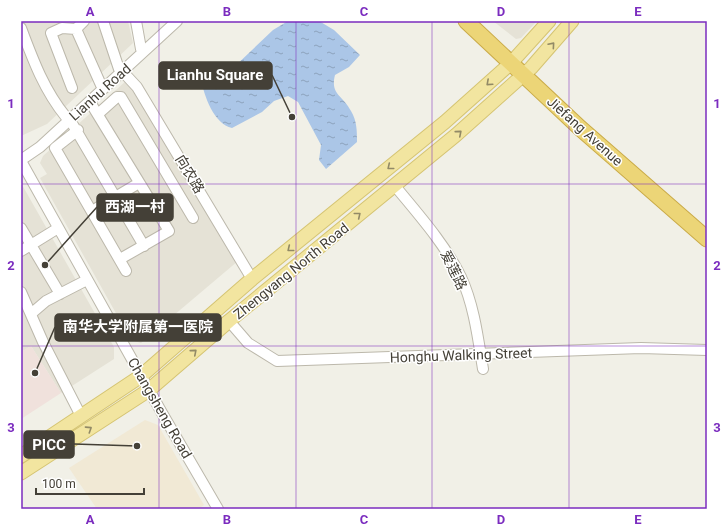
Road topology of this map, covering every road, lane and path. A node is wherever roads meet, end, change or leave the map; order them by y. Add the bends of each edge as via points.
1 (84, 21) edge
2 (103, 21) edge
3 (136, 21) edge
4 (170, 21) edge
5 (177, 21) edge
6 (466, 21) edge
7 (479, 21) edge
8 (549, 21) edge
9 (572, 21) edge
10 (60, 24) edge
11 (76, 29) junction
12 (22, 35) edge
13 (141, 49) junction
14 (514, 60) junction
15 (121, 70) junction
16 (527, 72) junction
17 (101, 85) junction
18 (72, 88) dead end
19 (90, 102) junction
20 (98, 114) junction
21 (68, 119) junction
22 (78, 130) junction
23 (21, 155) edge
24 (21, 160) edge
25 (21, 169) edge
26 (139, 183) junction
27 (395, 186) junction
28 (116, 197) junction
29 (92, 211) junction
30 (192, 218) dead end
31 (707, 227) edge
32 (21, 228) edge
33 (55, 230) junction
34 (707, 239) edge
35 (31, 245) junction
36 (144, 246) junction
37 (21, 251) edge
38 (120, 260) junction
39 (126, 271) dead end
40 (252, 279) junction
41 (83, 282) junction
42 (21, 293) edge
43 (60, 294) junction
44 (32, 313) junction
45 (229, 322) junction
46 (707, 350) edge
47 (480, 354) junction
48 (483, 369) dead end
49 (139, 377) junction
50 (147, 391) junction
51 (81, 416) junction
52 (21, 456) edge
53 (21, 473) edge
54 (212, 509) edge
55 (218, 509) edge

1 - 11 street
2 - 15 street
3 - 13 street
4 - 13 street, Lianhu Road
5 - 15 street, Lianhu Road
6 - 14 highway, Jiefang Avenue
7 - 14 highway, Jiefang Avenue
8 - 14 main road, Zhengyang North Road
16 -> 9 main road, Zhengyang North Road
10 - 11 street
10 - 18 street via 51,33
11 - 17 street
12 - 21 street via 39,75
13 - 15 street, Lianhu Road
14 - 16 highway, Jiefang Avenue
14 -> 40 main road, Zhengyang North Road via 445,122
15 - 17 street, Lianhu Road
15 - 19 street, Lianhu Road
15 - 40 street, 向农路 via 137,87
27 -> 16 main road, Zhengyang North Road
16 - 31 highway, Jiefang Avenue
16 - 34 highway, Jiefang Avenue via 580,128
17 - 21 street, Lianhu Road
19 - 20 street
19 - 21 street, Lianhu Road
20 - 26 street
20 - 30 street via 117,97 121,97
21 - 22 street
21 - 23 street, Lianhu Road
21 - 24 street, Lianhu Road via 40,147
22 - 28 street
22 - 29 street via 55,148
24 - 49 street, Changsheng Road
25 - 33 street, Changsheng Road
26 - 28 street
26 - 36 street via 169,231
45 -> 27 main road, Zhengyang North Road
27 - 47 street, 爱莲路 via 448,253 458,272 474,320
28 - 29 street
28 - 36 street
29 - 38 street
32 - 35 street
33 - 35 street
33 - 41 street, Changsheng Road
35 - 37 street
35 - 43 street
36 - 38 street
38 - 39 street
40 - 49 main road, Zhengyang North Road
41 - 43 street
41 - 49 street, Changsheng Road
42 - 44 street
43 - 44 street via 46,301
44 - 51 street via 40,336
45 - 47 street, Honghu Walking Street via 248,343 277,361
50 -> 45 main road, Zhengyang North Road
46 - 47 street, Honghu Walking Street via 641,348
47 - 48 street, 爱莲路
49 - 50 street, Changsheng Road
49 - 51 main road, Zhengyang North Road
53 -> 50 main road, Zhengyang North Road
50 - 54 street, Changsheng Road
50 - 55 street, Changsheng Road
51 - 52 main road, Zhengyang North Road

